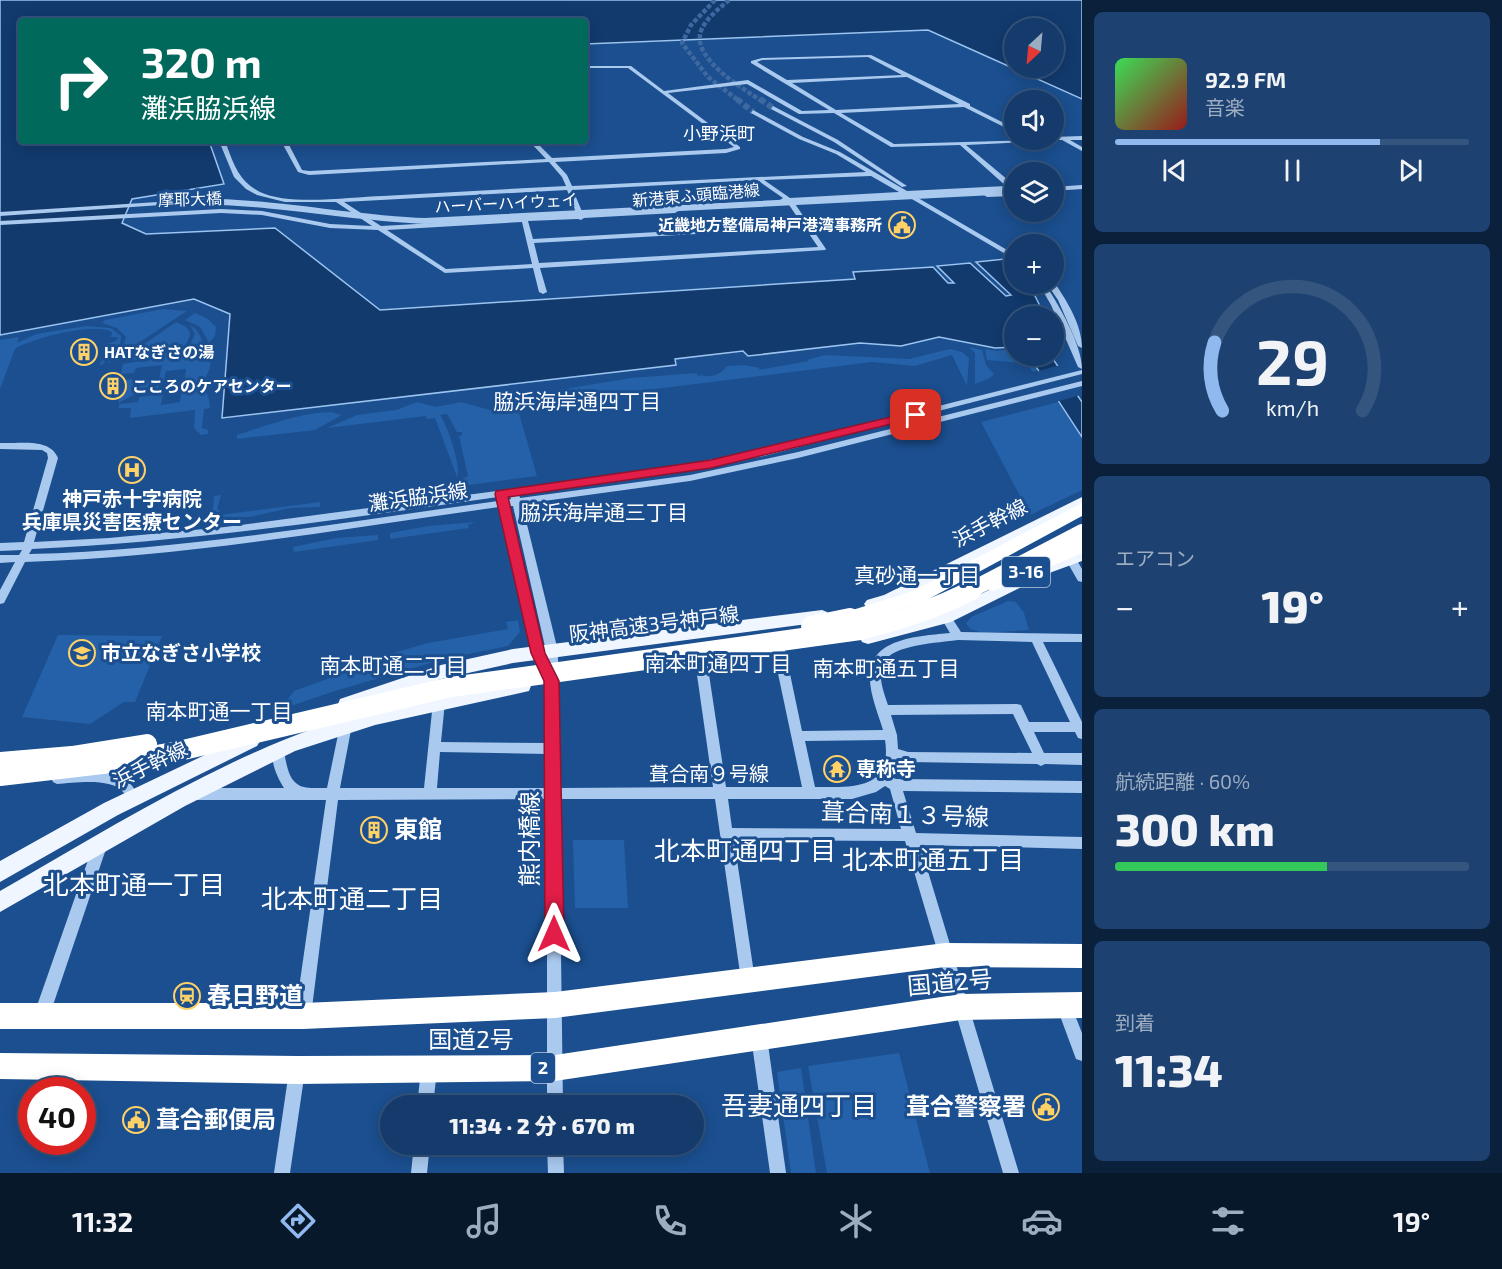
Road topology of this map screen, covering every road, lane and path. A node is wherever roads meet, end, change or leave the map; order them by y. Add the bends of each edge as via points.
1 (588, 67) edge
2 (911, 76) junction
3 (786, 82) junction
4 (665, 92) junction
5 (968, 105) junction
6 (773, 108) tunnel mouth
7 (834, 111) junction
8 (753, 112) tunnel mouth
9 (1004, 125) edge
10 (1082, 138) edge
11 (1064, 139) edge
12 (1064, 140) edge
13 (1004, 142) edge
14 (223, 144) edge
15 (286, 144) edge
16 (535, 144) edge
17 (962, 144) junction
18 (1082, 149) edge
19 (552, 160) junction
20 (871, 174) junction
21 (758, 178) junction
22 (1004, 182) edge
23 (768, 185) junction
24 (570, 186) junction
25 (1082, 188) edge
26 (1064, 189) edge
27 (1004, 190) edge
28 (1004, 190) edge
29 (1004, 191) edge
30 (913, 192) junction
31 (902, 193) junction
32 (816, 197) junction
33 (788, 199) junction
34 (337, 200) junction
35 (0, 216) edge
36 (581, 218) junction
37 (525, 221) junction
38 (0, 224) edge
39 (806, 225) junction
40 (380, 228) junction
41 (530, 241) junction
42 (1004, 244) edge
43 (1004, 251) edge
44 (537, 266) junction
45 (543, 292) dead end
46 (1048, 294) edge
47 (1058, 294) edge
48 (1082, 346) edge
49 (1082, 370) edge
50 (1078, 384) edge
51 (1046, 387) junction
52 (0, 446) edge
53 (516, 497) junction
54 (502, 499) junction
55 (1082, 502) edge
56 (1082, 509) edge
57 (1082, 521) edge
58 (1082, 532) edge
59 (1082, 545) edge
60 (0, 547) edge
61 (28, 547) junction
62 (1076, 557) edge
63 (23, 558) junction
64 (0, 559) edge
65 (1082, 578) edge
66 (967, 593) junction
67 (0, 600) edge
68 (898, 604) junction
69 (946, 618) junction
70 (958, 636) junction
71 (1035, 637) junction
72 (1082, 638) edge
73 (779, 650) junction
74 (545, 652) junction
75 (701, 661) junction
76 (552, 681) junction
77 (439, 702) junction
78 (884, 710) junction
79 (1076, 712) edge
80 (346, 725) junction
81 (1026, 727) junction
82 (1080, 731) edge
83 (891, 735) junction
84 (799, 736) junction
85 (435, 747) junction
86 (553, 749) junction
87 (278, 751) junction
88 (892, 753) junction
89 (1082, 759) edge
90 (1041, 760) junction
91 (0, 762) edge
92 (0, 777) edge
93 (890, 783) junction
94 (1082, 787) edge
95 (333, 792) junction
96 (430, 792) junction
97 (554, 792) junction
98 (299, 793) junction
99 (721, 793) junction
100 (192, 794) junction
101 (810, 794) junction
102 (133, 798) junction
103 (727, 834) junction
104 (911, 837) junction
105 (1082, 843) edge
106 (100, 846) junction
107 (0, 872) edge
108 (0, 902) edge
109 (945, 955) junction
110 (1082, 956) edge
111 (748, 980) junction
112 (555, 1005) junction
113 (1073, 1005) edge
114 (961, 1007) junction
115 (0, 1016) edge
116 (303, 1016) junction
117 (40, 1017) junction
118 (759, 1037) junction
119 (1082, 1053) edge
120 (0, 1066) edge
121 (555, 1068) junction
122 (429, 1069) junction
123 (297, 1070) junction
124 (427, 1095) edge
125 (555, 1095) edge
126 (421, 1155) edge
127 (555, 1155) edge
128 (282, 1173) edge
129 (420, 1173) edge
130 (556, 1173) edge
131 (778, 1173) edge
132 (1011, 1173) edge

1 - 4 street via 629,67
2 - 3 street
2 - 3 street via 863,55 753,62
2 - 5 street
3 - 7 street
4 - 7 street via 748,82 801,113
4 - 19 street via 738,148
5 - 7 street
5 - 9 street
6 - 30 street via 836,141
7 - 17 street via 893,146
8 - 20 street via 838,153
10 - 11 street
12 - 18 street
13 - 17 street
14 - 34 street via 238,178 253,190 282,200
15 - 19 street via 300,171 309,172
16 - 19 street
17 - 22 street
19 - 24 street
20 - 21 street
20 - 31 street
21 - 23 street
21 - 24 street
23 - 32 street
23 - 33 street
24 - 34 street
24 - 36 street
25 - 26 street
27 - 30 street, 新港東ふ頭臨港線
28 - 35 street, ハーバーハイウェイ, bridge via 425,221 374,219 235,201
29 - 35 street, ハーバーハイウェイ, bridge via 415,224 346,222 216,205
30 - 31 street, 新港東ふ頭臨港線
30 - 42 street
31 - 32 street, 新港東ふ頭臨港線
31 - 43 street
32 - 33 street, 新港東ふ頭臨港線
33 - 36 street, 新港東ふ頭臨港線
33 - 39 street
34 - 40 street
36 - 37 street, 新港東ふ頭臨港線
37 - 40 street, 新港東ふ頭臨港線
37 - 41 street
38 - 40 street, 摩耶大橋 via 140,214 243,212 330,226
39 - 41 street
39 - 44 street via 823,249
40 - 44 street via 445,271
41 - 44 street
44 - 45 street
46 - 49 street
47 - 48 street
49 - 51 street, 灘浜脇浜線
50 - 51 street, 灘浜脇浜線
51 - 53 street, 灘浜脇浜線 via 747,467 680,480
52 - 61 street via 44,447 51,452
53 - 54 street, 灘浜脇浜線
53 - 74 street, 熊内橋線
54 - 61 street, 灘浜脇浜線 via 214,532
54 - 63 street, 灘浜脇浜線 via 208,544
54 - 74 street, 熊内橋線
55 - 74 main road, 浜手幹線 via 889,599 843,613
56 - 68 highway, 阪神高速3号神戸線
57 - 68 highway, 3-16 via 949,590
58 - 66 highway, 阪神高速3号神戸線, bridge
59 - 66 highway, 3-16, bridge via 1024,573
60 - 61 street, 灘浜脇浜線
61 - 63 street
62 - 65 street
62 - 69 main road
63 - 64 street, 灘浜脇浜線
63 - 67 street
66 - 92 highway, 阪神高速3号神戸線, bridge via 925,612 860,630 451,687 179,751
68 - 91 highway, 阪神高速3号神戸線, bridge via 813,625 449,676 169,740 72,756
69 - 70 street
69 - 73 main road via 865,639
70 - 71 street
70 - 78 street via 885,652 876,663 875,678
71 - 72 street
71 - 79 street
73 - 75 main road
73 - 84 street
74 - 76 street, 熊内橋線
74 - 102 main road, 浜手幹線 via 441,672 391,687 239,746
75 - 76 main road
75 - 99 street
76 - 77 main road
76 - 86 street, 熊内橋線
77 - 80 main road
77 - 85 street
78 - 81 street via 1017,709
78 - 83 street
79 - 82 street
80 - 87 main road
80 - 95 street
81 - 82 street
81 - 90 street
83 - 84 street
83 - 88 street
84 - 101 street
85 - 86 street
85 - 96 street
86 - 97 street, 熊内橋線
87 - 98 street via 288,785
87 - 100 main road
88 - 90 street via 908,757
88 - 93 street
89 - 90 street
92 - 102 street via 114,780 131,789
93 - 94 street
93 - 101 street, 葺合南９号線 via 852,793
93 - 104 street
95 - 96 street, 葺合南９号線
95 - 98 street, 葺合南９号線
95 - 116 street
96 - 97 street, 葺合南９号線
97 - 99 street, 葺合南９号線
97 - 112 street, 熊内橋線
98 - 100 street, 葺合南９号線
99 - 101 street, 葺合南９号線
99 - 103 street
100 - 106 main road
102 - 107 main road, 浜手幹線
103 - 104 street, 葺合南１３号線
103 - 111 street
104 - 105 street, 葺合南１３号線
104 - 109 street
106 - 108 main road
106 - 117 street
109 - 110 highway, 国道2号
109 - 111 highway, 国道2号
109 - 114 street
111 - 112 highway, 国道2号
112 - 116 highway, 国道2号
112 - 121 street, 熊内橋線
113 - 114 highway, 国道2号 / 2
113 - 119 street
114 - 118 highway, 国道2号 / 2
114 - 132 street
115 - 117 highway, 国道2号
116 - 117 highway, 国道2号
118 - 121 highway, 国道2号 / 2
118 - 131 street
120 - 123 highway, 国道2号 / 2
121 - 122 highway, 国道2号 / 2
121 - 125 street, 熊内橋線
122 - 123 highway, 国道2号 / 2
122 - 124 street
123 - 128 street
126 - 129 street
127 - 130 street

